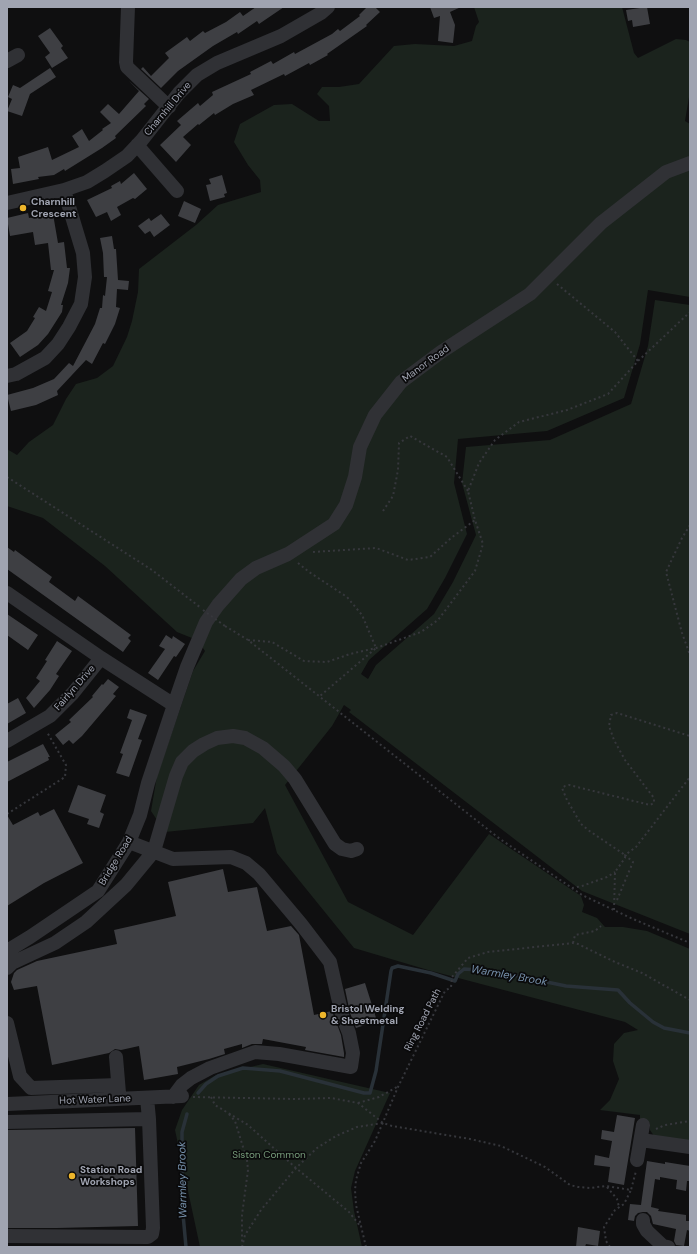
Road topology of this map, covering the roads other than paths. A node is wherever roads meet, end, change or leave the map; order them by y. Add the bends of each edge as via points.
1 (128, 7) edge
2 (328, 7) edge
3 (169, 108) junction
4 (137, 145) junction
5 (690, 163) edge
6 (64, 190) junction
7 (177, 191) dead end
8 (7, 203) edge
9 (7, 376) edge
10 (7, 593) edge
11 (218, 605) joint
12 (101, 658) junction
13 (174, 705) junction
14 (7, 741) edge
15 (129, 842) junction
16 (357, 849) dead end
17 (154, 852) junction
18 (7, 950) edge
19 (7, 968) edge
20 (7, 1023) edge
21 (116, 1057) dead end
22 (118, 1085) junction
23 (147, 1098) junction
24 (119, 1099) junction
25 (7, 1104) edge
26 (149, 1119) junction
27 (7, 1122) edge
28 (690, 1147) edge
29 (637, 1160) road end
30 (643, 1220) dead end
31 (7, 1236) edge
32 (668, 1247) edge

1 - 3 street via 127,67
2 - 3 street, Charnhill Drive via 282,36 218,63 197,75
3 - 4 street, Charnhill Drive
4 - 6 street, Charnhill Drive via 127,156 105,171 87,182
4 - 7 street
5 - 11 street, Manor Road via 666,172 601,222 530,294 441,352 401,382 375,415 360,447 355,477 346,505 334,524 288,554 256,568 241,578
6 - 8 street, Charnhill Drive
6 - 9 street via 83,253 85,277 80,304 62,338 45,358 16,374
10 - 12 street, Fairlyn Drive
11 - 13 street, Bridge Road via 206,622
12 - 13 street, Fairlyn Drive
12 - 14 street, Fairlyn Drive via 73,693 50,716
13 - 15 street, Bridge Road via 140,815
15 - 17 street
15 - 18 street, Bridge Road via 98,891
16 - 17 street via 342,849 335,844 295,779 284,766 263,748 246,738 233,736 217,738 204,744 182,762
17 - 19 street via 126,885 86,922 55,943 12,963
17 - 23 street, Hot Water Lane via 173,860 231,857 246,863 259,874 330,962 354,1053 351,1067 255,1052 210,1068 191,1078 182,1085 178,1096
20 - 22 street via 20,1076 31,1088
21 - 22 street
22 - 24 street
23 - 24 street, Hot Water Lane
23 - 26 street
24 - 25 street, Hot Water Lane
26 - 27 street
26 - 31 street via 152,1234 148,1237
28 - 29 street via 642,1134
30 - 32 street via 647,1231 663,1246

